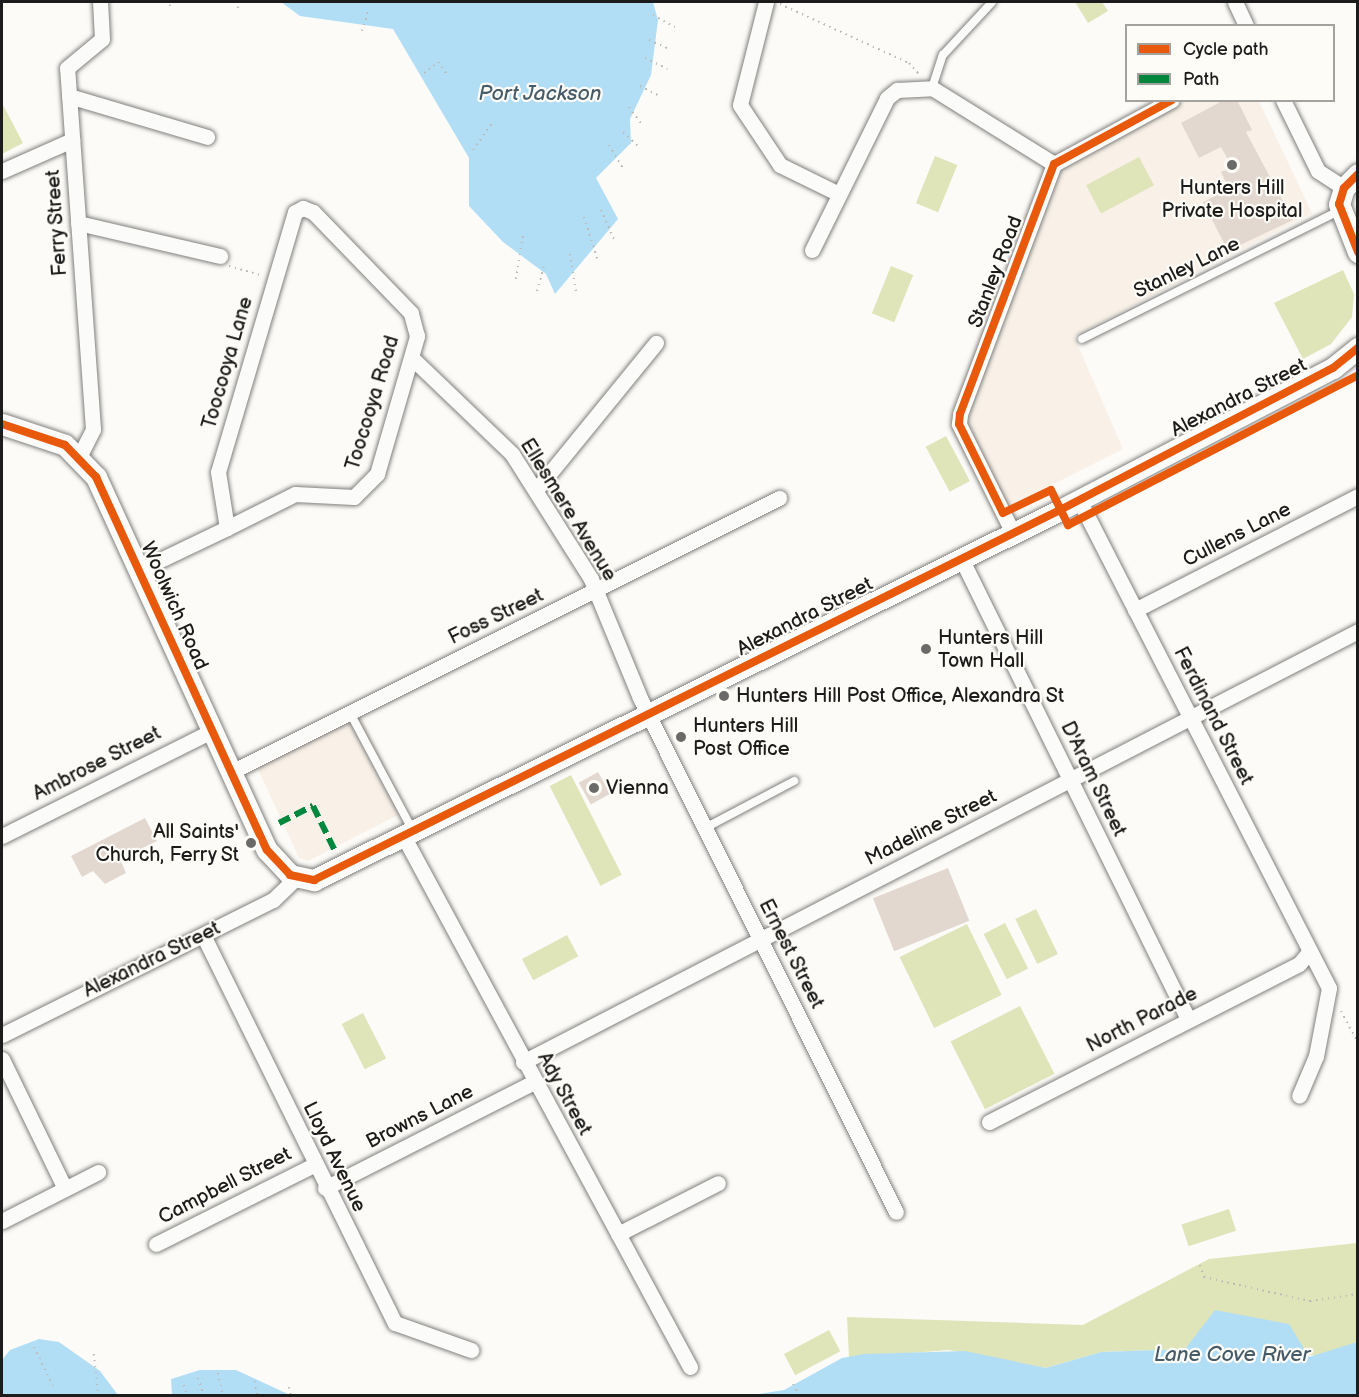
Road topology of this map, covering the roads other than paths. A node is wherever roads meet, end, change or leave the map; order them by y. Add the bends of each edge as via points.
1 (100, 2) edge
2 (766, 2) edge
3 (992, 2) edge
4 (1234, 2) edge
5 (1245, 24) edge
6 (932, 88) junction
7 (69, 96) junction
8 (1168, 102) edge
9 (1284, 102) edge
10 (207, 137) dead end
11 (72, 140) junction
12 (1054, 164) junction
13 (2, 171) edge
14 (1351, 181) edge
15 (840, 194) junction
16 (1339, 211) junction
17 (295, 212) joint
18 (78, 223) junction
19 (812, 250) dead end
20 (1358, 252) edge
21 (219, 256) road end
22 (1082, 339) dead end
23 (656, 343) dead end
24 (1358, 348) edge
25 (412, 358) junction
26 (2, 424) edge
27 (80, 455) junction
28 (536, 490) junction
29 (1358, 496) edge
30 (779, 498) dead end
31 (1079, 500) junction
32 (227, 528) junction
33 (1013, 533) junction
34 (961, 558) junction
35 (140, 570) junction
36 (596, 591) junction
37 (1135, 610) junction
38 (1358, 631) edge
39 (350, 713) junction
40 (648, 714) junction
41 (1190, 717) junction
42 (212, 731) junction
43 (231, 772) junction
44 (1070, 780) junction
45 (795, 781) dead end
46 (705, 828) junction
47 (2, 836) edge
48 (409, 837) junction
49 (297, 877) junction
50 (203, 935) junction
51 (760, 940) junction
52 (1310, 951) junction
53 (1188, 1019) junction
54 (2, 1035) edge
55 (2, 1059) edge
56 (523, 1062) junction
57 (534, 1082) junction
58 (1299, 1096) dead end
59 (989, 1122) dead end
60 (314, 1165) junction
61 (98, 1172) dead end
62 (718, 1183) dead end
63 (325, 1188) junction
64 (65, 1189) junction
65 (896, 1212) dead end
66 (2, 1221) edge
67 (618, 1234) junction
68 (156, 1244) dead end
69 (471, 1350) dead end
70 (690, 1367) dead end

1 - 7 street, Ferry Street via 105,31 68,64
2 - 15 street via 740,105 780,165
3 - 6 lane via 943,55
4 - 5 street
6 - 12 street
6 - 15 street via 911,87 887,98
7 - 10 street
7 - 11 street, Ferry Street
8 - 12 street
9 - 14 street via 1318,171
11 - 13 street
11 - 18 street, Ferry Street
12 - 33 street, Stanley Road via 960,414 959,424
14 - 16 street
15 - 19 street
16 - 20 street
16 - 22 lane, Stanley Lane
17 - 25 street, Toocooya Road via 313,212 411,313 417,336
17 - 32 street, Toocooya Lane via 218,472
18 - 21 street
18 - 27 street, Ferry Street via 93,429
23 - 28 street
24 - 31 street, Alexandra Street via 1339,364
25 - 28 street, Ellesmere Avenue via 512,454
25 - 32 street, Toocooya Road via 377,474 364,492 354,497 295,494
26 - 27 street via 43,434
27 - 35 street, Woolwich Road
28 - 36 street, Ellesmere Avenue
29 - 37 street, Cullens Lane
30 - 36 street, Foss Street
31 - 33 street, Alexandra Street
31 - 37 street, Ferdinand Street
32 - 35 street, Toocooya Road
33 - 34 street, Alexandra Street
34 - 40 street, Alexandra Street
34 - 44 street, D'Aram Street
35 - 42 street, Woolwich Road
36 - 39 street, Foss Street
36 - 40 street, Ellesmere Avenue
37 - 41 street, Ferdinand Street
38 - 41 street, Madeline Street
39 - 43 street, Foss Street
39 - 48 lane
40 - 46 street, Ernest Street
40 - 48 street, Alexandra Street
41 - 44 street, Madeline Street
41 - 52 street, Ferdinand Street
42 - 43 street, Woolwich Road
42 - 47 street, Ambrose Street
43 - 49 street, Woolwich Road via 267,850
44 - 51 street, Madeline Street
44 - 53 street, D'Aram Street
45 - 46 lane
46 - 51 street, Ernest Street
48 - 49 street, Alexandra Street via 332,875
48 - 56 street, Ady Street
49 - 50 street, Alexandra Street via 273,900
50 - 54 street, Alexandra Street
50 - 60 street, Lloyd Avenue
51 - 56 street, Madeline Street
51 - 65 street, Ernest Street
52 - 53 street, North Parade via 1299,964
52 - 58 street, Ferdinand Street via 1329,988 1316,1056
53 - 59 street, North Parade
55 - 64 street
56 - 57 street, Ady Street
57 - 63 street, Browns Lane
57 - 67 street, Ady Street
60 - 63 street, Lloyd Avenue
60 - 68 street, Campbell Street
61 - 64 street
62 - 67 street
63 - 69 street, Lloyd Avenue via 395,1323
64 - 66 street
67 - 70 street, Ady Street

